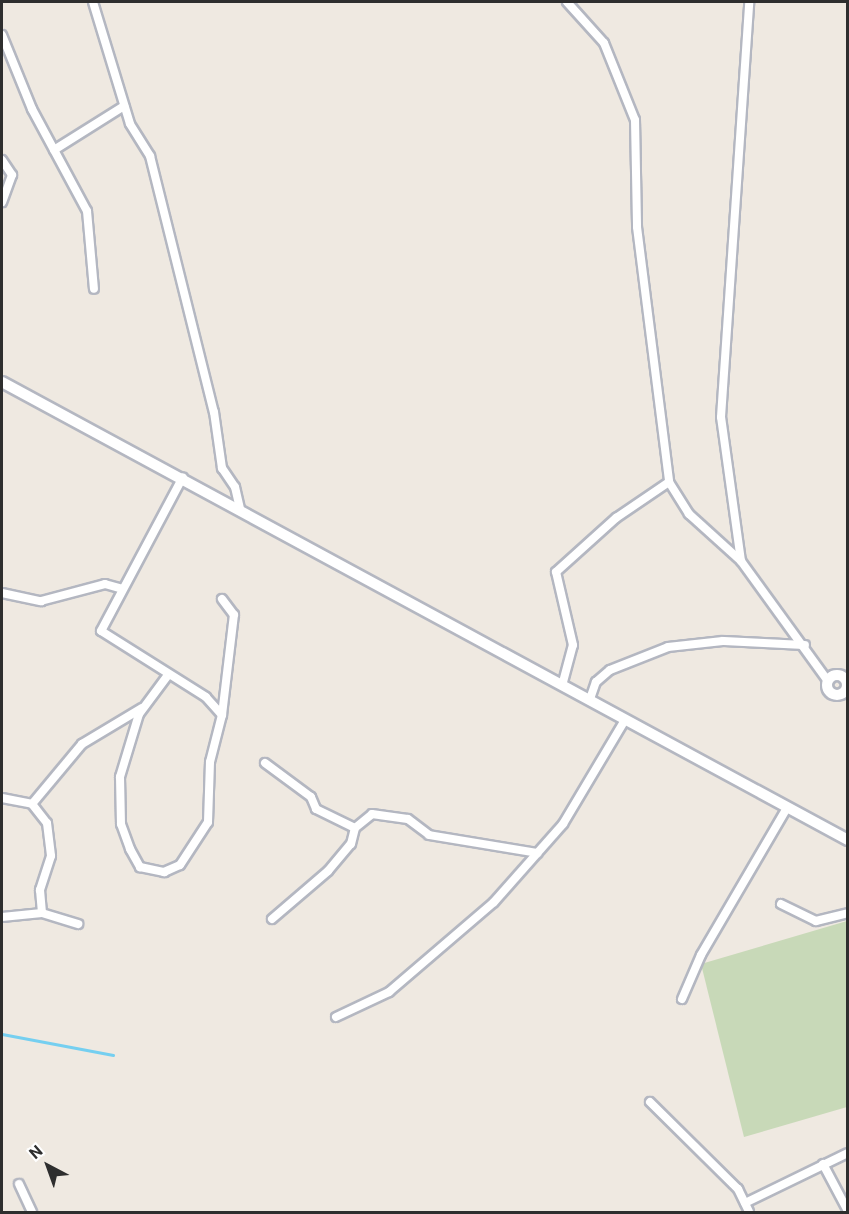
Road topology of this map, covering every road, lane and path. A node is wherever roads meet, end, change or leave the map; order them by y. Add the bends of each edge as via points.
1 (93, 2) edge
2 (567, 2) edge
3 (749, 2) edge
4 (2, 35) edge
5 (124, 106) junction
6 (54, 150) junction
7 (2, 160) edge
8 (2, 202) edge
9 (94, 289) dead end
10 (2, 372) edge
11 (7, 383) edge
12 (183, 477) junction
13 (669, 482) junction
14 (240, 508) junction
15 (741, 561) junction
16 (122, 590) junction
17 (2, 593) edge
18 (222, 599) dead end
19 (805, 645) junction
20 (168, 675) junction
21 (828, 681) junction
22 (847, 681) edge
23 (563, 682) junction
24 (842, 693) junction
25 (590, 699) junction
26 (848, 703) edge
27 (142, 708) junction
28 (222, 716) junction
29 (626, 720) junction
30 (265, 763) dead end
31 (2, 798) edge
32 (32, 804) junction
33 (786, 808) junction
34 (355, 828) junction
35 (848, 840) edge
36 (538, 853) junction
37 (781, 904) dead end
38 (848, 913) edge
39 (42, 914) junction
40 (2, 917) edge
41 (272, 919) dead end
42 (78, 924) dead end
43 (682, 999) dead end
44 (336, 1017) dead end
45 (650, 1102) dead end
46 (848, 1153) edge
47 (823, 1164) junction
48 (19, 1184) dead end
49 (745, 1203) junction
50 (848, 1211) edge
51 (32, 1212) edge
52 (749, 1212) edge

1 - 5 street
2 - 13 street via 604,43 636,120 637,227
3 - 15 street via 721,417
4 - 6 street
5 - 6 street
5 - 14 street via 150,156 214,412 222,468 235,486
6 - 9 street via 87,211
7 - 8 street via 12,175
10 - 11 street
11 - 12 street
12 - 14 street
12 - 16 street
13 - 15 street via 689,514
13 - 23 street via 616,518 556,572 573,645
14 - 23 street
15 - 19 street
16 - 17 street via 105,584 41,601
16 - 20 street via 101,631
18 - 28 street via 234,615
19 - 21 street
19 - 25 street via 723,641 668,647 609,669 596,682
20 - 27 street
20 - 28 street via 206,697
21 - 22 street via 837,675
21 - 24 street via 831,692
22 - 24 street
23 - 25 street
24 - 26 street
25 - 29 street
27 - 28 street via 122,768 121,824 140,867 164,872 180,865 208,822 210,762
27 - 32 street via 82,744
29 - 33 street
29 - 36 street via 598,774
30 - 34 street via 311,797 316,809
31 - 32 street
32 - 39 street via 47,823 51,856 40,890
33 - 35 street
33 - 43 street via 701,955
34 - 36 street via 378,813 408,819 429,835
34 - 41 street via 338,861
36 - 44 street via 494,902 411,976 370,1004
37 - 38 street via 816,921
39 - 40 street
39 - 42 street
45 - 49 street via 738,1189
46 - 47 street
47 - 49 street
47 - 50 street
48 - 51 street
49 - 52 street

